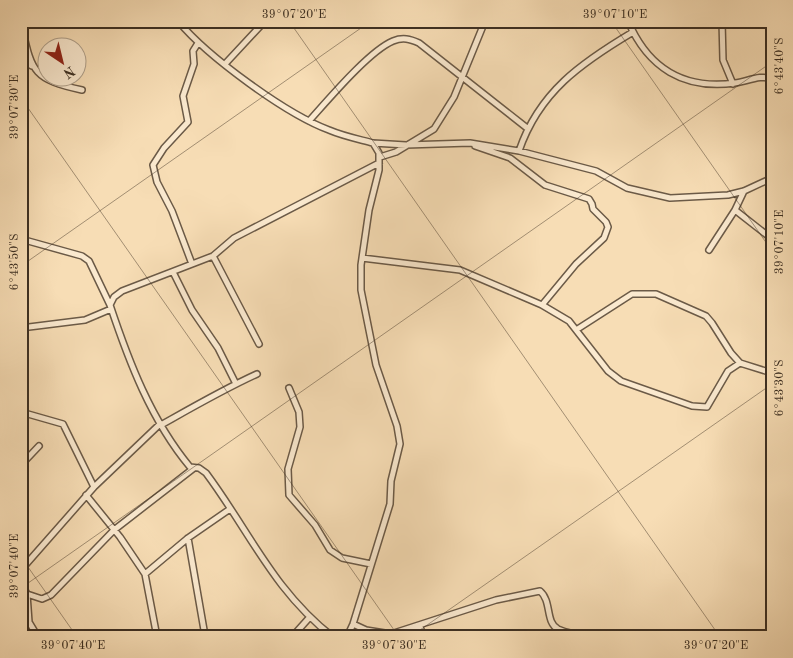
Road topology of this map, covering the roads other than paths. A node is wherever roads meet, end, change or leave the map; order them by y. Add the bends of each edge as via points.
1 (178, 21) edge
2 (266, 21) edge
3 (485, 21) edge
4 (628, 21) edge
5 (722, 21) edge
6 (21, 23) edge
7 (633, 32) junction
8 (198, 42) junction
9 (21, 60) edge
10 (225, 64) junction
11 (33, 67) junction
12 (461, 75) junction
13 (772, 79) edge
14 (733, 84) junction
15 (82, 90) dead end
16 (309, 121) junction
17 (527, 128) junction
18 (373, 143) junction
19 (470, 143) junction
20 (406, 145) junction
21 (519, 151) junction
22 (379, 160) junction
23 (772, 178) edge
24 (744, 191) junction
25 (735, 210) junction
26 (21, 239) edge
27 (772, 239) edge
28 (709, 250) dead end
29 (212, 256) junction
30 (362, 258) junction
31 (192, 264) junction
32 (173, 272) junction
33 (542, 305) junction
34 (110, 307) junction
35 (21, 328) edge
36 (576, 330) junction
37 (259, 344) dead end
38 (740, 363) junction
39 (257, 374) dead end
40 (772, 374) edge
41 (236, 384) junction
42 (289, 388) dead end
43 (21, 412) edge
44 (161, 425) junction
45 (38, 446) dead end
46 (21, 465) edge
47 (194, 467) junction
48 (94, 487) junction
49 (86, 495) junction
50 (230, 509) junction
51 (114, 530) junction
52 (188, 538) junction
53 (371, 564) junction
54 (21, 570) edge
55 (145, 574) junction
56 (21, 583) edge
57 (27, 594) junction
58 (309, 618) junction
59 (354, 624) junction
60 (420, 626) junction
61 (204, 630) dead end
62 (38, 637) edge
63 (157, 637) edge
64 (292, 637) edge
65 (334, 637) edge
66 (347, 637) edge
67 (423, 637) edge
68 (585, 637) edge

1 - 8 street
2 - 10 street
3 - 12 street
4 - 7 street
5 - 14 street via 723,60
6 - 11 street
7 - 14 street via 646,51 677,78 693,83
7 - 17 street via 573,72 545,101
8 - 10 street
8 - 31 street via 183,96 188,122 153,165 157,182 172,210
9 - 11 street
10 - 16 street
11 - 15 street via 38,75 49,81
12 - 16 street via 419,43 409,39 392,41 369,59
12 - 17 street
12 - 20 street via 454,98 434,129
13 - 14 street via 763,77
16 - 18 street
17 - 21 street
18 - 20 street
18 - 22 street
19 - 20 street
19 - 21 street
19 - 33 street via 510,158 545,185 589,199 592,209 606,222 608,227 604,238 576,264
20 - 22 street
21 - 24 street via 596,171 627,188 670,198
22 - 29 street via 234,238
22 - 30 street
23 - 24 street
24 - 25 street
25 - 27 street
25 - 28 street
26 - 34 street via 82,256 89,261
29 - 31 street
29 - 37 street
30 - 33 street via 460,270
30 - 53 street via 361,290 365,312 376,365 400,444 391,481 390,504
31 - 32 street
32 - 34 street via 122,291 114,297
32 - 41 street
33 - 36 street via 569,321
34 - 35 street via 85,320
34 - 44 street via 136,374
36 - 38 street via 632,294 656,294 706,316
36 - 38 street via 615,377 638,388 702,408 709,405 728,371
38 - 40 street
39 - 41 street
41 - 44 street
42 - 53 street via 299,412 300,427 288,469 289,495 315,525 330,550 354,562
43 - 48 street via 63,424
44 - 47 street via 187,463
44 - 48 street
45 - 46 street
47 - 50 street via 206,473
47 - 51 street
48 - 49 street
49 - 51 street
49 - 54 street
50 - 52 street
50 - 58 street via 280,584
51 - 55 street
51 - 57 street via 51,595 42,600
52 - 55 street
52 - 61 street
53 - 59 street
55 - 63 street
56 - 57 street
57 - 62 street via 29,622
58 - 64 street
58 - 65 street
59 - 60 street via 366,630 391,634
59 - 66 street
60 - 67 street
60 - 68 street via 496,600 540,590 546,596 556,628

